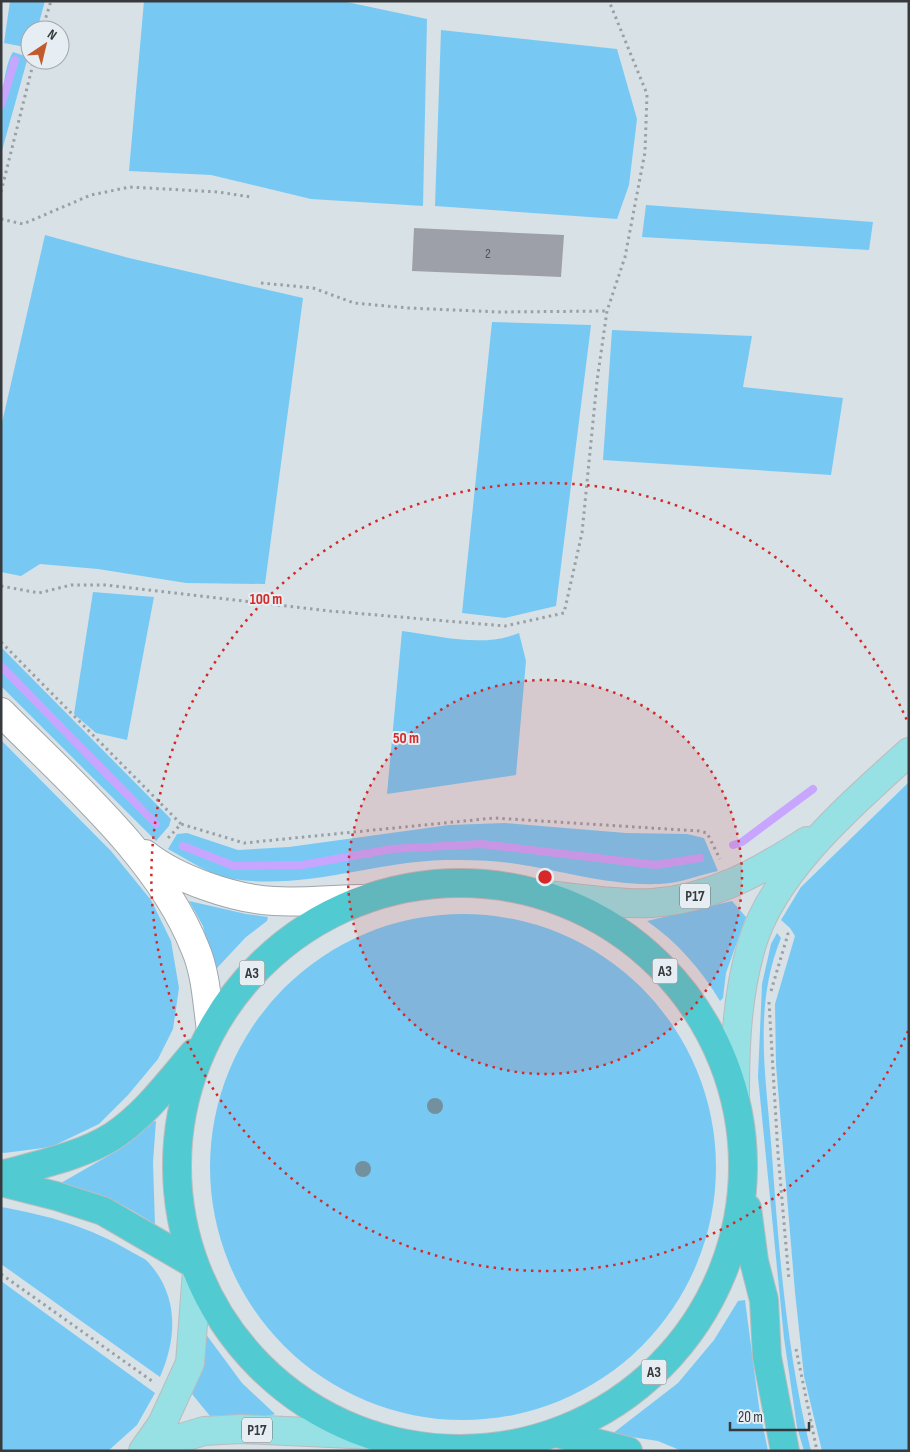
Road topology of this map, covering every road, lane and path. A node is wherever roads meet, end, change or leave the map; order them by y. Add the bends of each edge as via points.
1 (51, 1) edge
2 (610, 1) edge
3 (45, 20) edge
4 (32, 70) edge
5 (1, 192) edge
6 (251, 197) dead end
7 (1, 219) edge
8 (261, 283) dead end
9 (607, 311) junction
10 (1, 586) edge
11 (1, 642) edge
12 (1, 712) edge
13 (909, 752) edge
14 (181, 824) junction
15 (828, 828) junction
16 (120, 834) junction
17 (149, 857) junction
18 (722, 864) dead end
19 (545, 895) junction
20 (363, 899) junction
21 (778, 928) dead end
22 (208, 1034) junction
23 (735, 1095) junction
24 (1, 1175) edge
25 (1, 1182) edge
26 (743, 1184) junction
27 (195, 1267) junction
28 (1, 1274) edge
29 (790, 1288) dead end
30 (795, 1346) dead end
31 (154, 1382) dead end
32 (556, 1433) junction
33 (373, 1435) junction
34 (144, 1450) edge
35 (628, 1451) edge
36 (785, 1451) edge
37 (817, 1451) edge

1 - 3 path
2 - 9 path via 647,94 645,152 626,257
4 - 5 path
6 - 7 path via 130,187 91,195 23,224
8 - 9 path via 313,288 354,303 408,308 500,312
9 - 10 path via 582,533 564,613 505,626 330,611 105,585 71,584 39,593
11 - 14 path
12 - 16 main road
13 - 15 main road, P17
14 - 17 path
14 - 18 path via 244,843 494,818 699,831 707,833
15 - 19 main road, P17 via 734,884 695,896 652,903
15 - 23 main road, P17 via 780,885 752,944 739,1002 734,1044
16 - 17 main road
16 - 22 main road via 162,884 196,949 206,991
17 - 20 main road via 167,869 220,891 274,901
19 - 20 highway, A3 via 509,886 472,882 435,883
19 - 23 highway, A3 via 583,910 619,931 651,956 679,986 703,1020 722,1056
20 - 22 highway, A3 via 326,915 260,964 233,996
21 - 29 path via 788,934 769,999
22 - 24 highway, A3 via 150,1105 113,1136 68,1156
22 - 27 highway, A3 via 189,1081 178,1136 176,1173 181,1219
23 - 26 highway, A3 via 742,1140
25 - 27 highway via 103,1211
26 - 32 highway, A3 via 729,1256 697,1322 650,1377 621,1399
26 - 36 highway, A3 via 754,1261 764,1300 768,1357
27 - 33 highway, A3 via 219,1315 248,1355 278,1382 327,1416
27 - 34 main road, P17 via 190,1363 162,1424
28 - 31 path
30 - 37 path
32 - 33 highway, A3 via 520,1443 455,1449 409,1444
32 - 35 highway, A3
33 - 34 main road, P17 via 241,1429 204,1431

